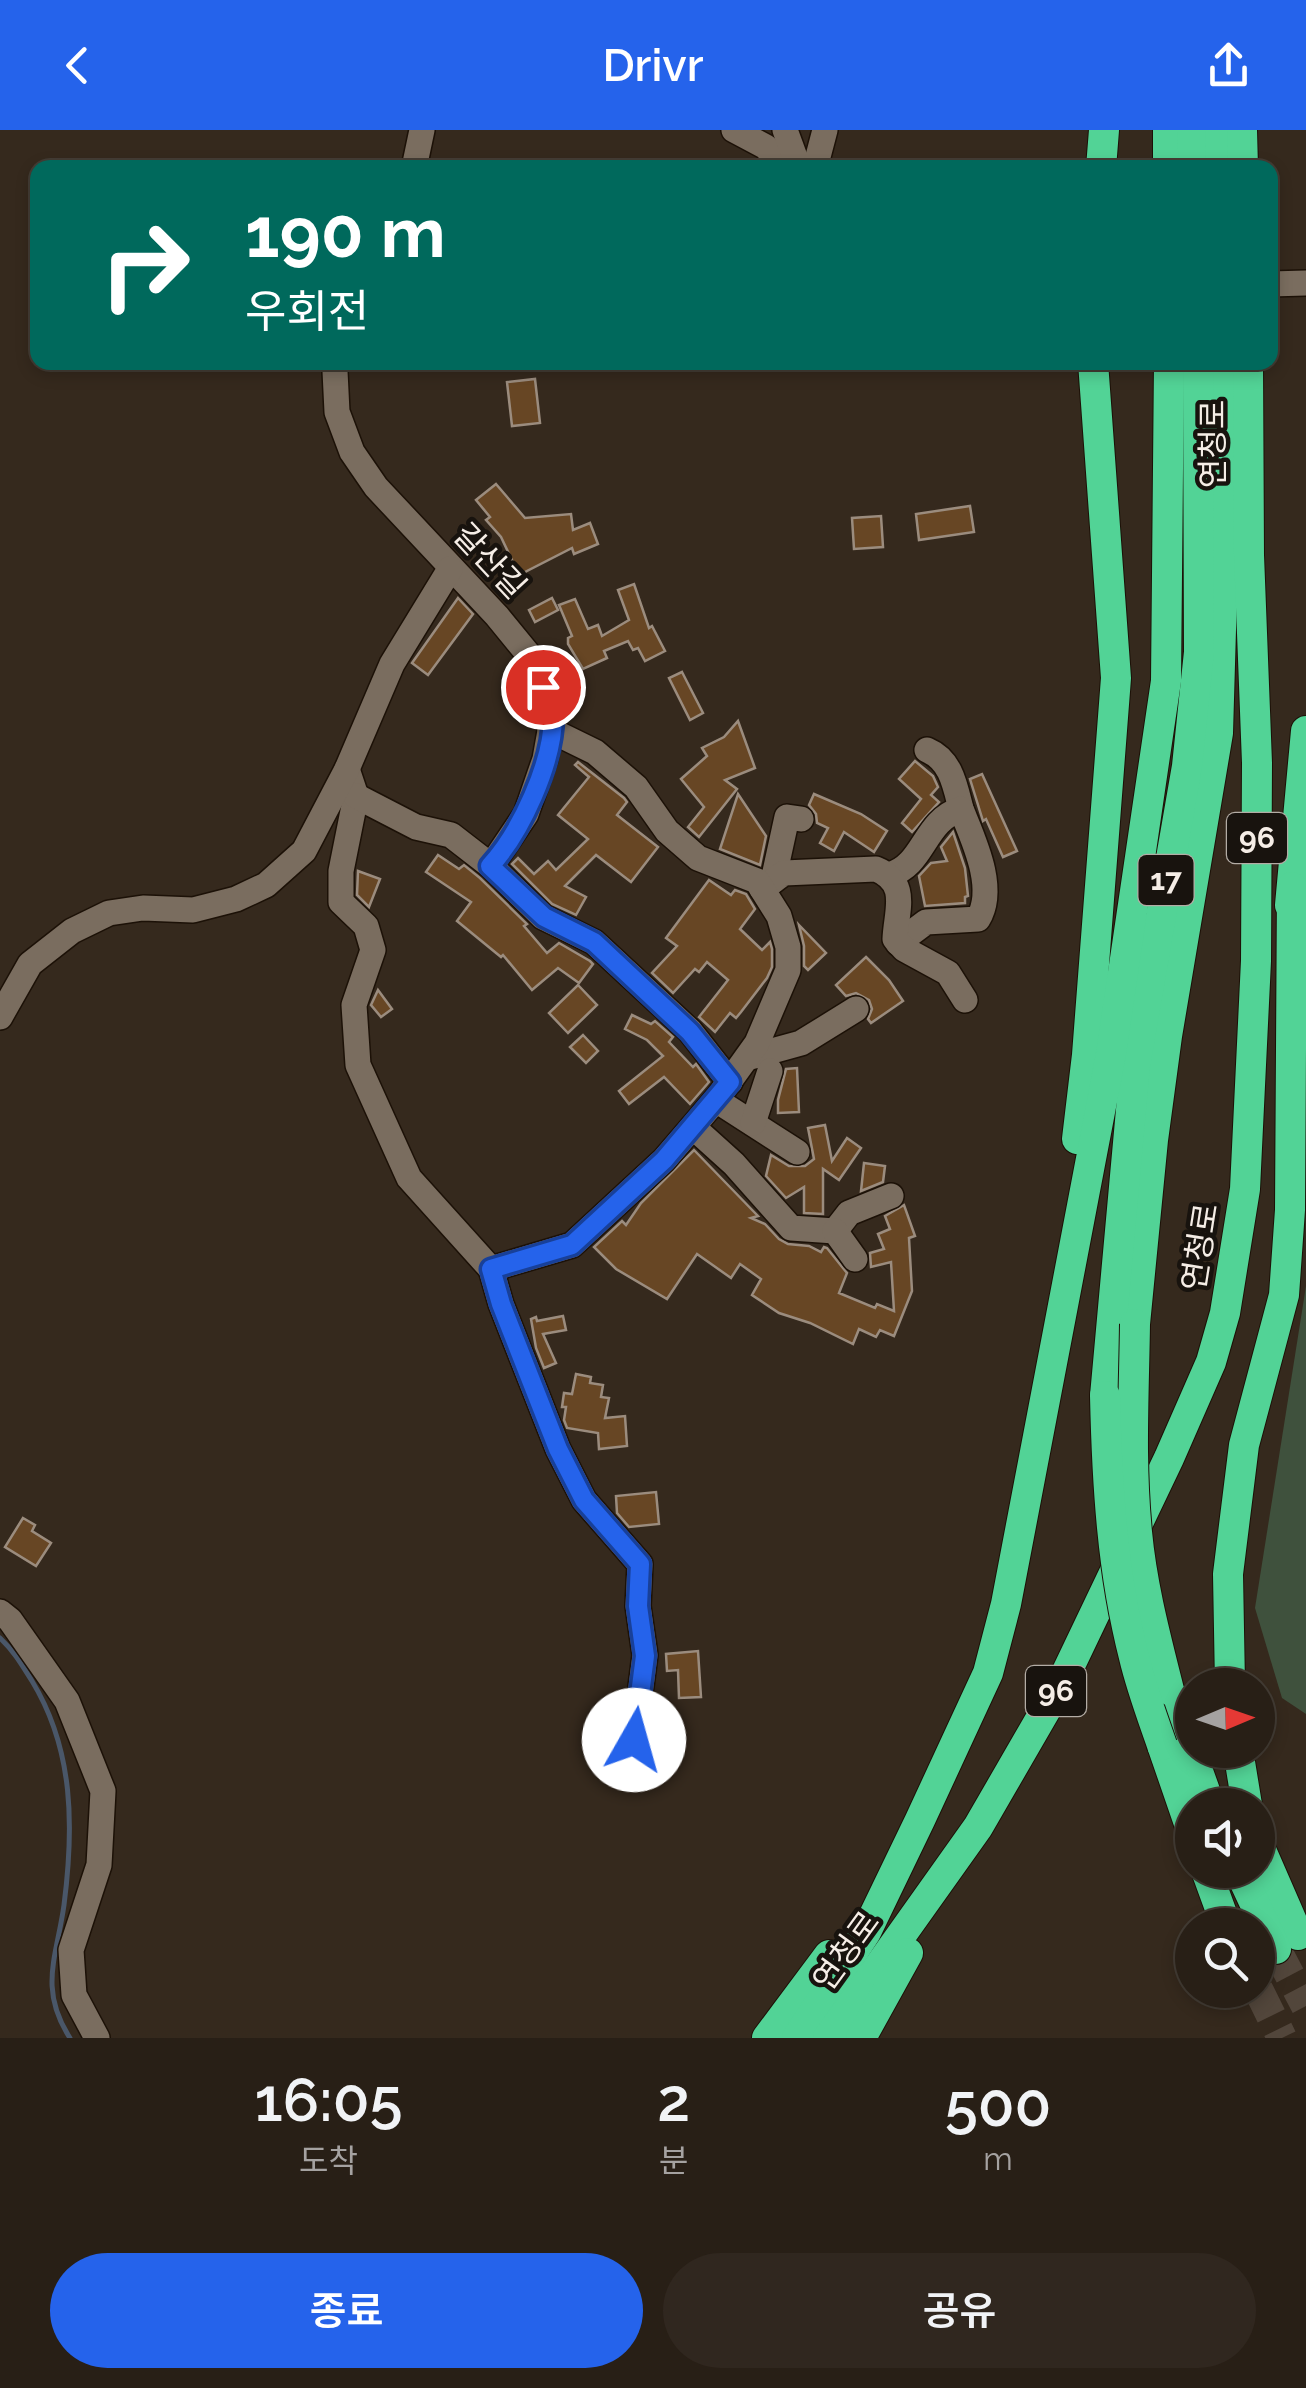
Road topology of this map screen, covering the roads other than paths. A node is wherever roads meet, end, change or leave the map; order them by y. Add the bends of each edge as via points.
1 (422, 130) edge
2 (734, 130) edge
3 (785, 130) edge
4 (824, 130) edge
5 (1104, 130) edge
6 (1168, 130) edge
7 (1192, 130) edge
8 (1220, 130) edge
9 (1242, 130) edge
10 (416, 160) edge
11 (777, 160) edge
12 (796, 160) edge
13 (817, 160) edge
14 (1102, 160) edge
15 (1168, 160) edge
16 (1194, 160) edge
17 (1221, 160) edge
18 (1243, 160) edge
19 (1306, 283) edge
20 (1278, 284) edge
21 (337, 370) edge
22 (1094, 370) edge
23 (1169, 370) edge
24 (1198, 370) edge
25 (1219, 370) edge
26 (1248, 370) edge
27 (450, 569) junction
28 (550, 730) junction
29 (1306, 731) edge
30 (927, 750) dead end
31 (347, 769) junction
32 (356, 796) junction
33 (961, 809) junction
34 (801, 819) dead end
35 (490, 866) junction
36 (889, 874) junction
37 (767, 885) junction
38 (1292, 887) junction
39 (898, 943) junction
40 (965, 1000) dead end
41 (856, 1010) dead end
42 (0, 1016) edge
43 (747, 1058) junction
44 (770, 1071) dead end
45 (723, 1091) junction
46 (753, 1123) junction
47 (693, 1127) junction
48 (797, 1152) dead end
49 (891, 1196) dead end
50 (835, 1231) junction
51 (855, 1258) dead end
52 (491, 1269) junction
53 (1225, 1312) junction
54 (1046, 1390) junction
55 (0, 1612) edge
56 (1230, 1668) edge
57 (638, 1710) dead end
58 (1177, 1788) edge
59 (1204, 1788) edge
60 (920, 1820) junction
61 (978, 1827) junction
62 (1251, 1888) edge
63 (1271, 1888) edge
64 (97, 2038) edge
65 (767, 2038) edge
66 (797, 2038) edge
67 (828, 2038) edge
68 (861, 2038) edge

1 - 10 street
2 - 11 street
3 - 12 street
4 - 13 street
5 - 14 highway
6 - 15 highway
7 - 16 highway
8 - 17 highway
9 - 18 highway
19 - 20 street
21 - 27 street, 갈산길 via 337,412 352,452
22 - 54 highway via 1116,678 1087,1054
23 - 54 highway, 연청로 / 96 via 1166,680 1112,1054
24 - 58 highway, 연청로 / 17, bridge via 1199,652 1187,766 1135,1066 1105,1396 1108,1496 1124,1608
25 - 59 highway, 연청로 / 17, bridge via 1218,733 1152,1140 1135,1324 1133,1456 1149,1612
26 - 53 highway, 연청로 / 96 via 1256,960 1246,1189
27 - 28 street, 갈산길 via 533,660 553,714
27 - 31 street via 392,664
28 - 35 street, 갈산길 via 526,814
28 - 37 street via 594,752 636,787 667,831 698,858
29 - 38 highway
30 - 33 street via 940,756 953,777
31 - 32 street
31 - 42 street via 304,851 266,885 193,910 109,913 72,931 30,964
32 - 35 street via 416,826 451,834
32 - 52 street via 340,871 341,902 366,926 373,950 354,1005 358,1064 410,1178
33 - 36 street via 928,833 903,871
33 - 39 street via 982,870 984,909 978,918 926,922
34 - 37 street via 787,817
35 - 45 street via 544,917 594,942 690,1032
36 - 37 street via 784,873
36 - 39 street via 900,902
37 - 43 street via 788,947 788,970
38 - 53 highway via 1253,1204
38 - 56 highway via 1284,1295 1244,1445 1228,1574
39 - 40 street via 948,973
41 - 43 street via 801,1043
43 - 45 street
44 - 46 street
45 - 46 street
45 - 47 street
46 - 48 street
47 - 50 street via 791,1228
47 - 52 street via 572,1245
49 - 50 street via 850,1213
50 - 51 street
52 - 57 street via 558,1449 584,1500 640,1564 645,1656 634,1740
53 - 61 highway, 연청로 / 96 via 1197,1394 1071,1663
54 - 60 highway, 연청로 / 96 via 988,1673
55 - 64 street via 67,1701 103,1791 99,1866 72,1950 74,1995
60 - 65 highway
60 - 66 highway, 연청로 / 96 via 866,1932
61 - 67 highway, 연청로 / 96
61 - 68 highway
62 - 63 highway via 1287,1942

